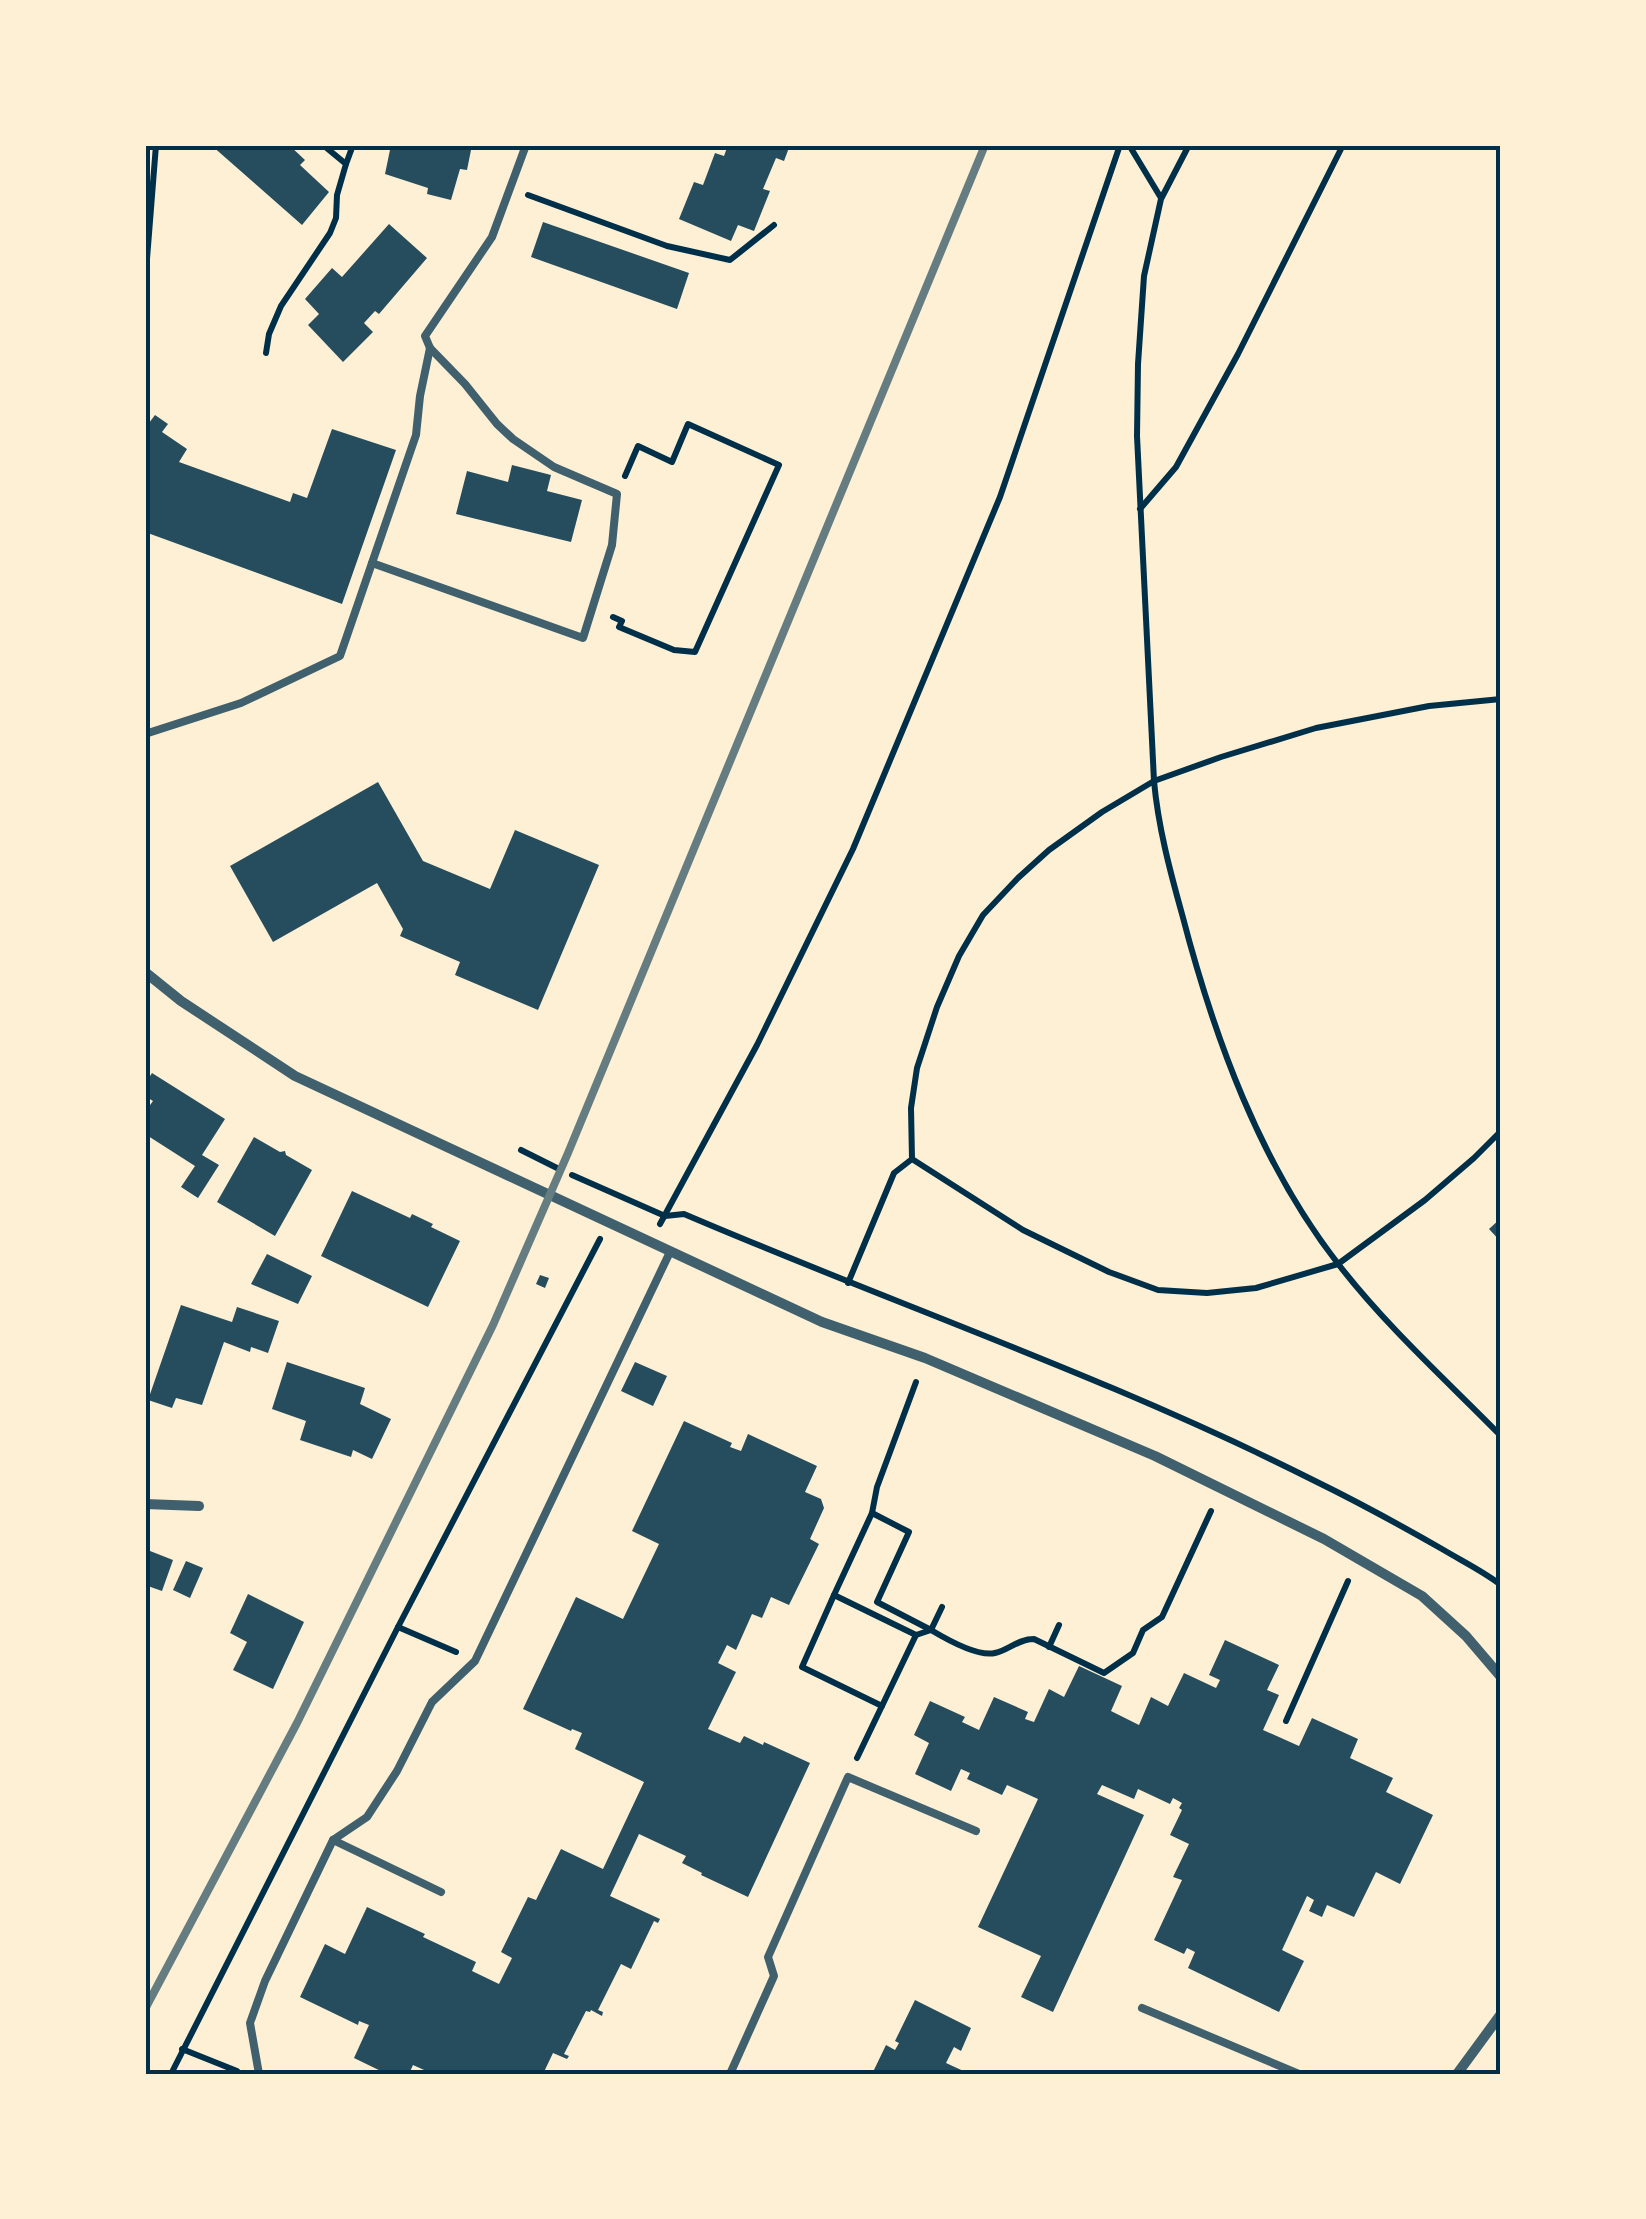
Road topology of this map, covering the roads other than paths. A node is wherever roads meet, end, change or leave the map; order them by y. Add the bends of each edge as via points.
1 (526, 145) edge
2 (430, 348) junction
3 (372, 564) junction
4 (145, 734) edge
5 (145, 972) edge
6 (670, 1252) junction
7 (145, 1504) edge
8 (199, 1506) dead end
9 (1501, 1677) edge
10 (976, 1831) dead end
11 (333, 1840) junction
12 (441, 1892) dead end
13 (1142, 2008) dead end
14 (1501, 2014) edge
15 (259, 2074) edge
16 (730, 2074) edge
17 (1299, 2074) edge
18 (1457, 2074) edge

1 - 2 lane via 492,237 425,336
2 - 3 lane via 416,435
2 - 3 lane via 513,439 554,467 617,494 612,545 584,638
3 - 4 lane via 340,656 241,703
5 - 6 street via 294,1076
6 - 9 street via 822,1322 925,1358 1155,1456 1324,1538 1422,1596
6 - 11 lane via 475,1660 432,1702 368,1817
7 - 8 street
10 - 16 lane via 848,1777 768,1957 774,1976
11 - 12 lane
11 - 15 lane via 250,2023
13 - 17 lane
14 - 18 street

